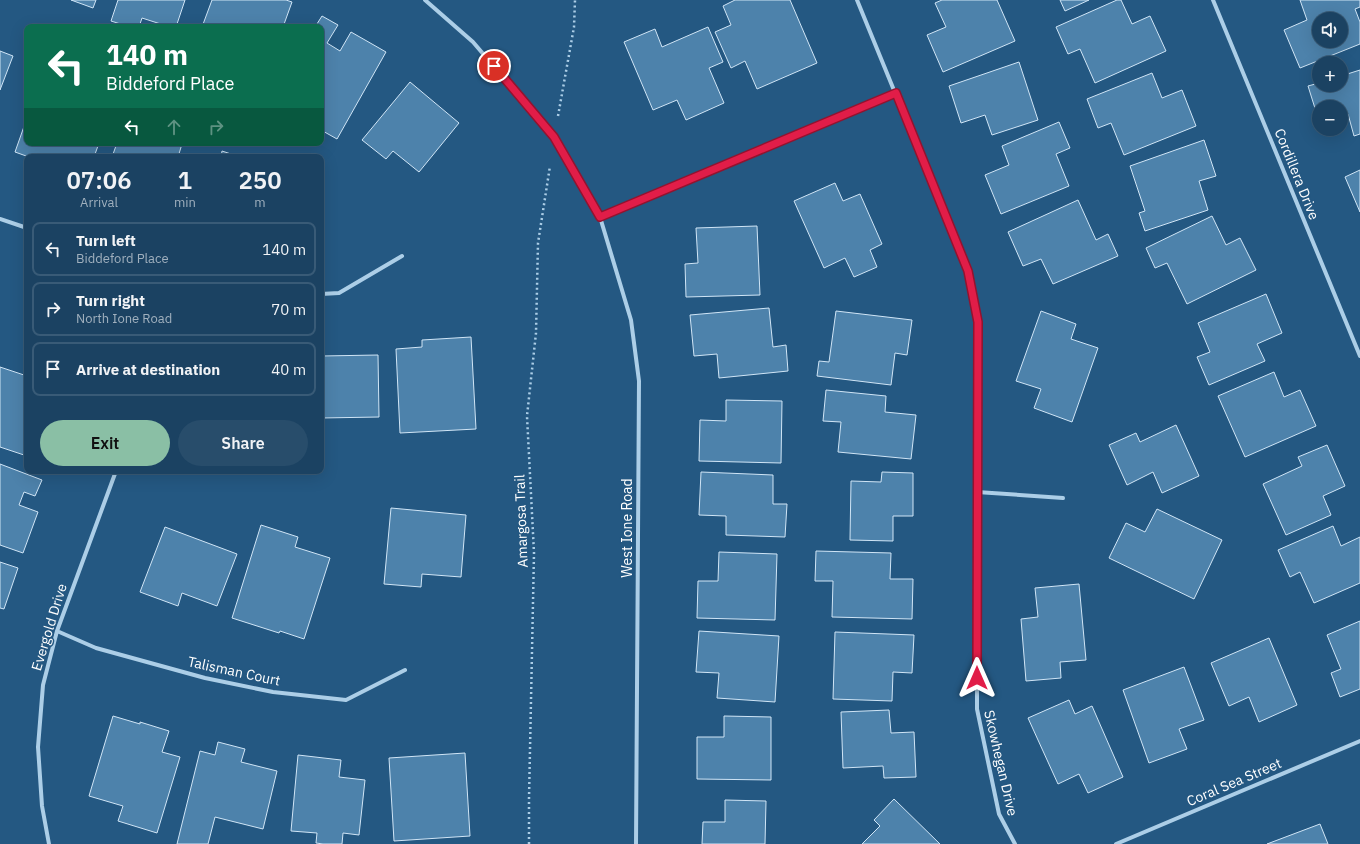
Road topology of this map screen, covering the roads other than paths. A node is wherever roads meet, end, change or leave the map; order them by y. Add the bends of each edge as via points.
1 (425, 0) edge
2 (857, 0) edge
3 (1213, 0) edge
4 (896, 93) junction
5 (600, 217) junction
6 (0, 219) edge
7 (24, 227) edge
8 (402, 256) dead end
9 (324, 294) edge
10 (1360, 356) edge
11 (115, 474) edge
12 (977, 492) junction
13 (1063, 498) dead end
14 (57, 631) junction
15 (406, 670) dead end
16 (1360, 741) edge
17 (49, 844) edge
18 (636, 844) edge
19 (1014, 844) edge
20 (1116, 844) edge

1 - 5 street, West Ione Road via 473,42 554,137
2 - 4 street, Skowhegan Drive
3 - 10 street, Cordillera Drive
4 - 5 street
4 - 12 street, Skowhegan Drive via 968,271 978,322
5 - 18 street, West Ione Road via 631,320 639,381
6 - 7 street
8 - 9 street via 339,293
11 - 14 street, Evergold Drive
12 - 13 street
12 - 19 street, Skowhegan Drive via 976,709 999,814
14 - 15 street, Talisman Court via 96,648 205,678 273,692 346,700
14 - 17 street, Evergold Drive via 43,685 38,747 42,806
16 - 20 street, Coral Sea Street

